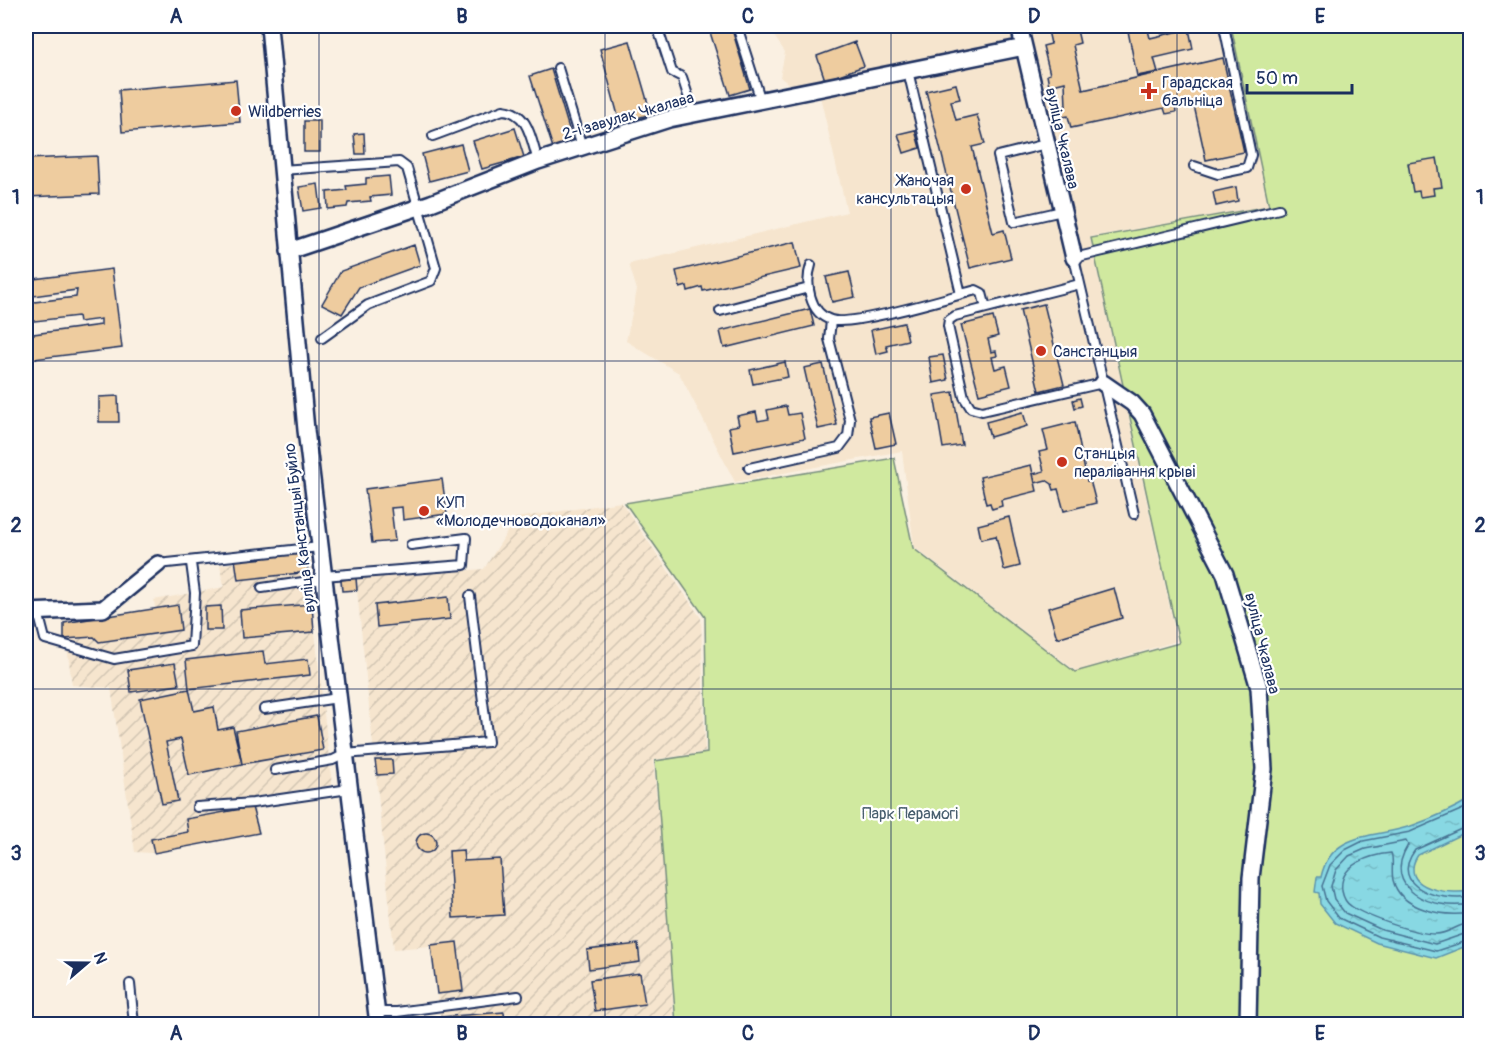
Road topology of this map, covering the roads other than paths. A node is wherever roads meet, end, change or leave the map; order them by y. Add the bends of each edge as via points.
1 (269, 26) edge
2 (657, 26) edge
3 (737, 26) edge
4 (1019, 26) edge
5 (1224, 26) edge
6 (1023, 47) junction
7 (558, 68) dead end
8 (908, 71) junction
9 (761, 102) junction
10 (694, 114) junction
11 (433, 136) dead end
12 (1046, 144) junction
13 (582, 147) junction
14 (538, 161) junction
15 (1194, 166) dead end
16 (281, 170) junction
17 (417, 206) junction
18 (1279, 209) dead end
19 (1062, 211) junction
20 (289, 251) junction
21 (1074, 258) junction
22 (811, 265) dead end
23 (1080, 284) junction
24 (809, 288) junction
25 (961, 294) junction
26 (986, 308) junction
27 (720, 311) dead end
28 (831, 321) junction
29 (322, 338) dead end
30 (1103, 383) junction
31 (749, 468) dead end
32 (1134, 514) dead end
33 (411, 544) dead end
34 (320, 547) junction
35 (191, 563) junction
36 (158, 564) joint
37 (323, 577) junction
38 (262, 588) dead end
39 (471, 596) dead end
40 (32, 612) edge
41 (338, 698) junction
42 (264, 709) dead end
43 (345, 754) junction
44 (274, 770) dead end
45 (349, 789) junction
46 (197, 807) dead end
47 (130, 984) dead end
48 (518, 996) dead end
49 (378, 1018) edge
50 (134, 1024) edge
51 (1248, 1024) edge

1 - 16 street, вуліца Канстанцыі Буйло
2 - 10 lane via 672,72 682,77
3 - 9 lane
4 - 6 street, вуліца Чкалава
5 - 15 lane via 1251,155 1246,168 1218,174
6 - 8 street, 2-і завулак Чкалава
6 - 12 street, вуліца Чкалава
7 - 13 lane
8 - 9 street, 2-і завулак Чкалава
8 - 25 lane
9 - 10 street, 2-і завулак Чкалава
10 - 13 street, 2-і завулак Чкалава
11 - 14 lane via 503,110 514,111 525,121
12 - 19 street, вуліца Чкалава
12 - 19 lane via 998,156 1014,222
13 - 14 street, 2-і завулак Чкалава
14 - 17 street, 2-і завулак Чкалава
16 - 17 lane via 399,162 407,168
16 - 20 street, вуліца Канстанцыі Буйло
17 - 20 street, 2-і завулак Чкалава
17 - 29 lane via 436,268 431,281 369,305
18 - 21 lane
19 - 21 street, вуліца Чкалава
20 - 34 street, вуліца Канстанцыі Буйло
21 - 23 lane
22 - 24 lane
23 - 26 lane
23 - 30 lane
24 - 27 lane
24 - 28 lane via 813,305
25 - 26 lane via 982,292
25 - 28 lane via 848,321
26 - 30 lane via 955,316 948,326 964,397 971,408 982,411
28 - 31 lane via 829,339 850,420 848,436 839,448
30 - 32 lane
30 - 51 street, вуліца Чкалава via 1142,414 1225,574 1259,688 1264,769 1251,878
33 - 37 lane via 466,538 464,565
34 - 35 lane
34 - 37 street, вуліца Канстанцыі Буйло
35 - 36 lane
35 - 40 lane via 195,593 192,646 114,659 45,639
36 - 40 street via 103,609
37 - 38 lane
37 - 41 street, вуліца Канстанцыі Буйло
39 - 43 lane via 488,742
41 - 42 lane
41 - 43 street, вуліца Канстанцыі Буйло
43 - 44 lane via 333,760
43 - 45 street, вуліца Канстанцыі Буйло
45 - 46 lane
45 - 49 street, вуліца Канстанцыі Буйло
47 - 50 lane
48 - 49 lane

